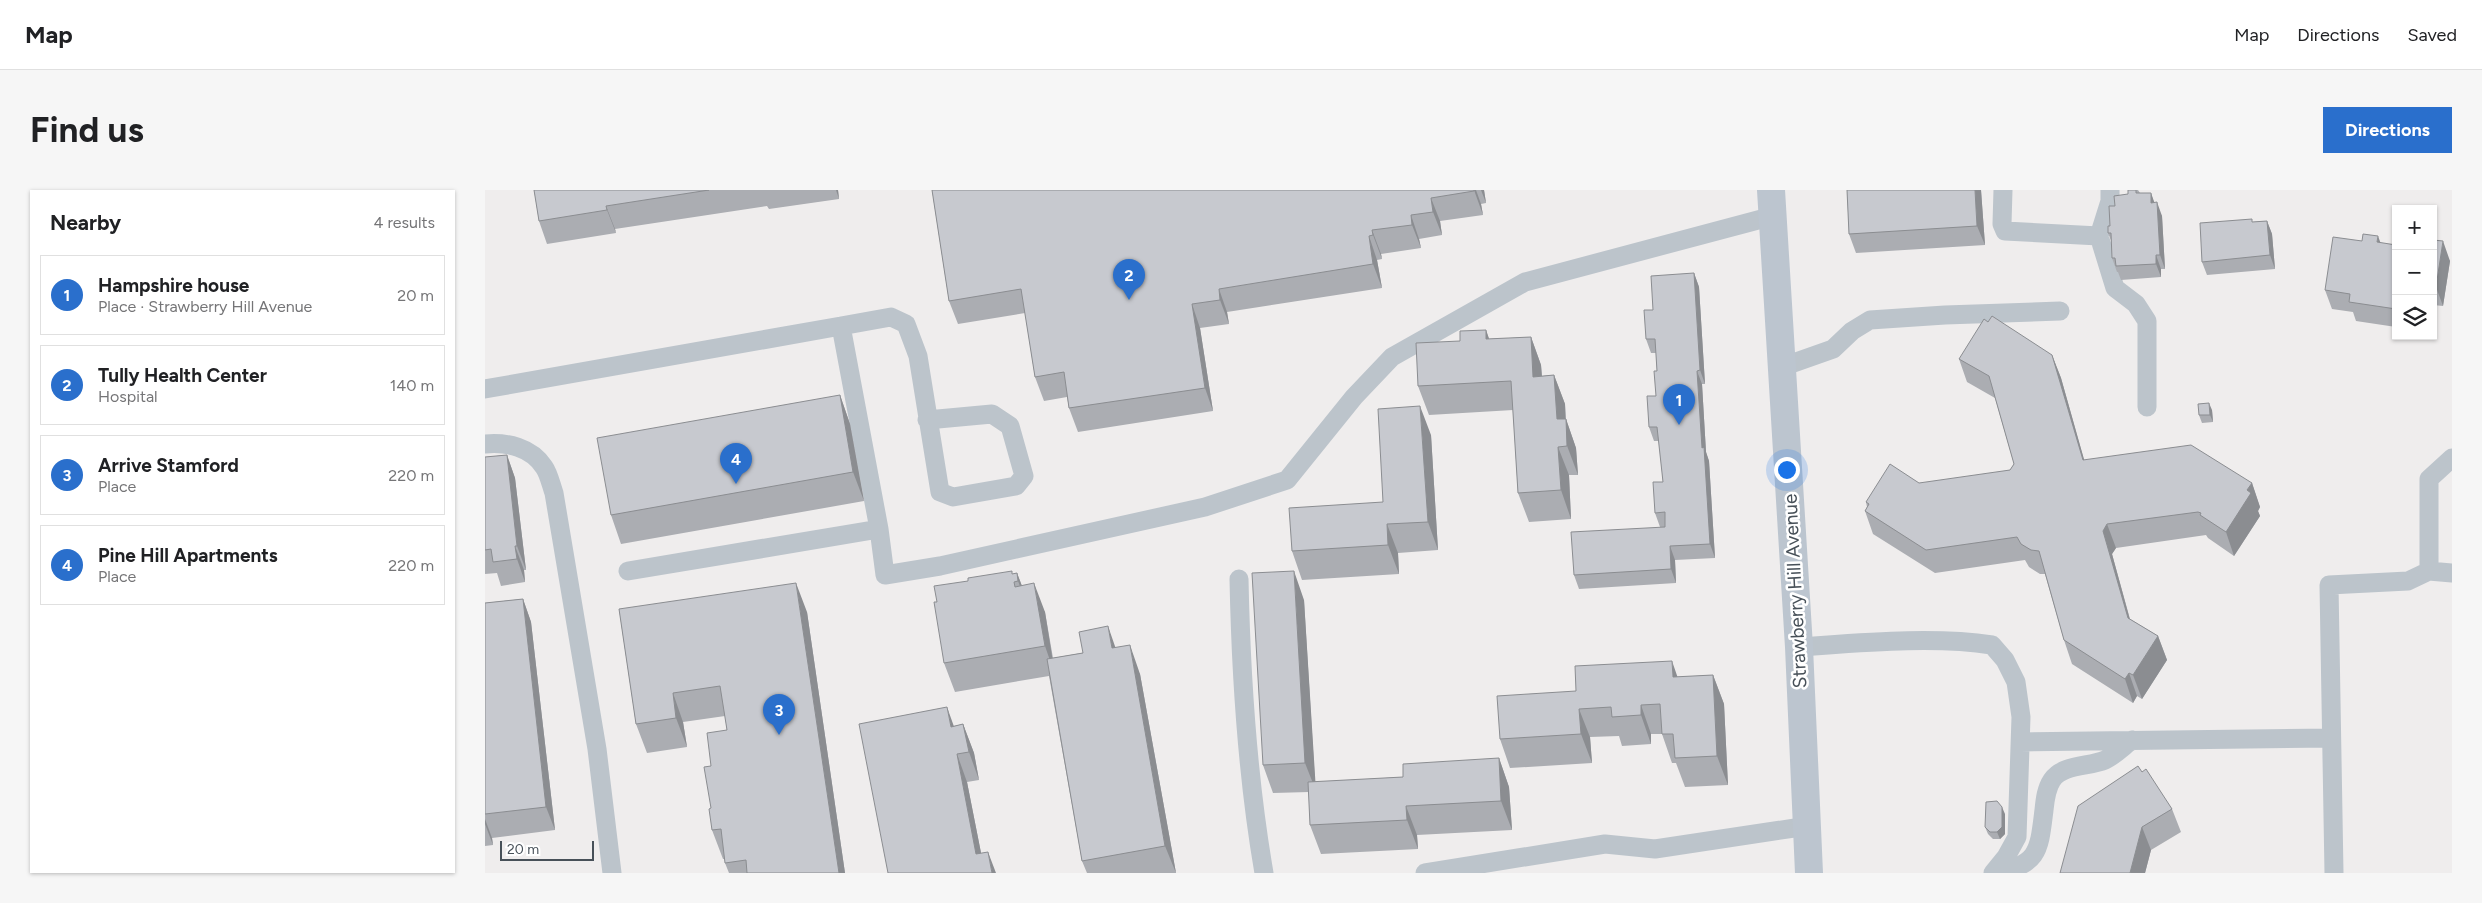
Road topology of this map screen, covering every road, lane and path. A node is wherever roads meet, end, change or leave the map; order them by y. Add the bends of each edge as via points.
1 (2003, 190) edge
2 (2110, 190) edge
3 (1772, 203) edge
4 (2099, 236) junction
5 (2060, 311) dead end
6 (841, 326) junction
7 (1782, 367) junction
8 (486, 384) edge
9 (2147, 407) dead end
10 (927, 420) junction
11 (485, 444) edge
12 (2452, 458) edge
13 (879, 529) junction
14 (628, 571) dead end
15 (2429, 571) junction
16 (2452, 573) edge
17 (1239, 579) dead end
18 (1799, 647) junction
19 (2331, 738) junction
20 (2132, 740) junction
21 (2021, 742) junction
22 (1808, 826) junction
23 (612, 873) edge
24 (1265, 873) edge
25 (1425, 873) edge
26 (1809, 873) edge
27 (1994, 873) edge
28 (2334, 873) edge

1 - 4 lane via 2001,224 2005,231
2 - 4 lane via 2110,201
3 - 7 main road, Strawberry Hill Avenue
3 - 13 lane via 1525,282 1392,357 1354,397 1287,480 1205,507 940,566 885,575
4 - 9 lane via 2115,288 2136,304 2147,321
5 - 7 lane via 1870,320 1833,349
6 - 8 lane
6 - 10 lane via 891,317 905,324 918,356
6 - 13 lane
7 - 18 main road, Strawberry Hill Avenue
10 - 10 lane via 940,492 953,498 1016,486 1024,476 1010,426 992,414
11 - 23 lane via 523,447 544,467 554,493 597,749
12 - 15 lane via 2429,479
13 - 14 lane
15 - 16 lane
15 - 19 lane via 2408,581 2329,586
17 - 24 lane via 1244,718 1253,806
18 - 21 lane via 1936,642 1992,645 2005,660 2016,682
18 - 22 main road, Strawberry Hill Avenue
19 - 20 lane
19 - 28 lane
20 - 21 lane
20 - 27 lane via 2105,760 2071,768 2052,779 2045,795 2035,853 2027,863 2014,870
21 - 27 lane via 2017,837
22 - 25 lane via 1655,849 1605,844
22 - 26 main road, Strawberry Hill Avenue

